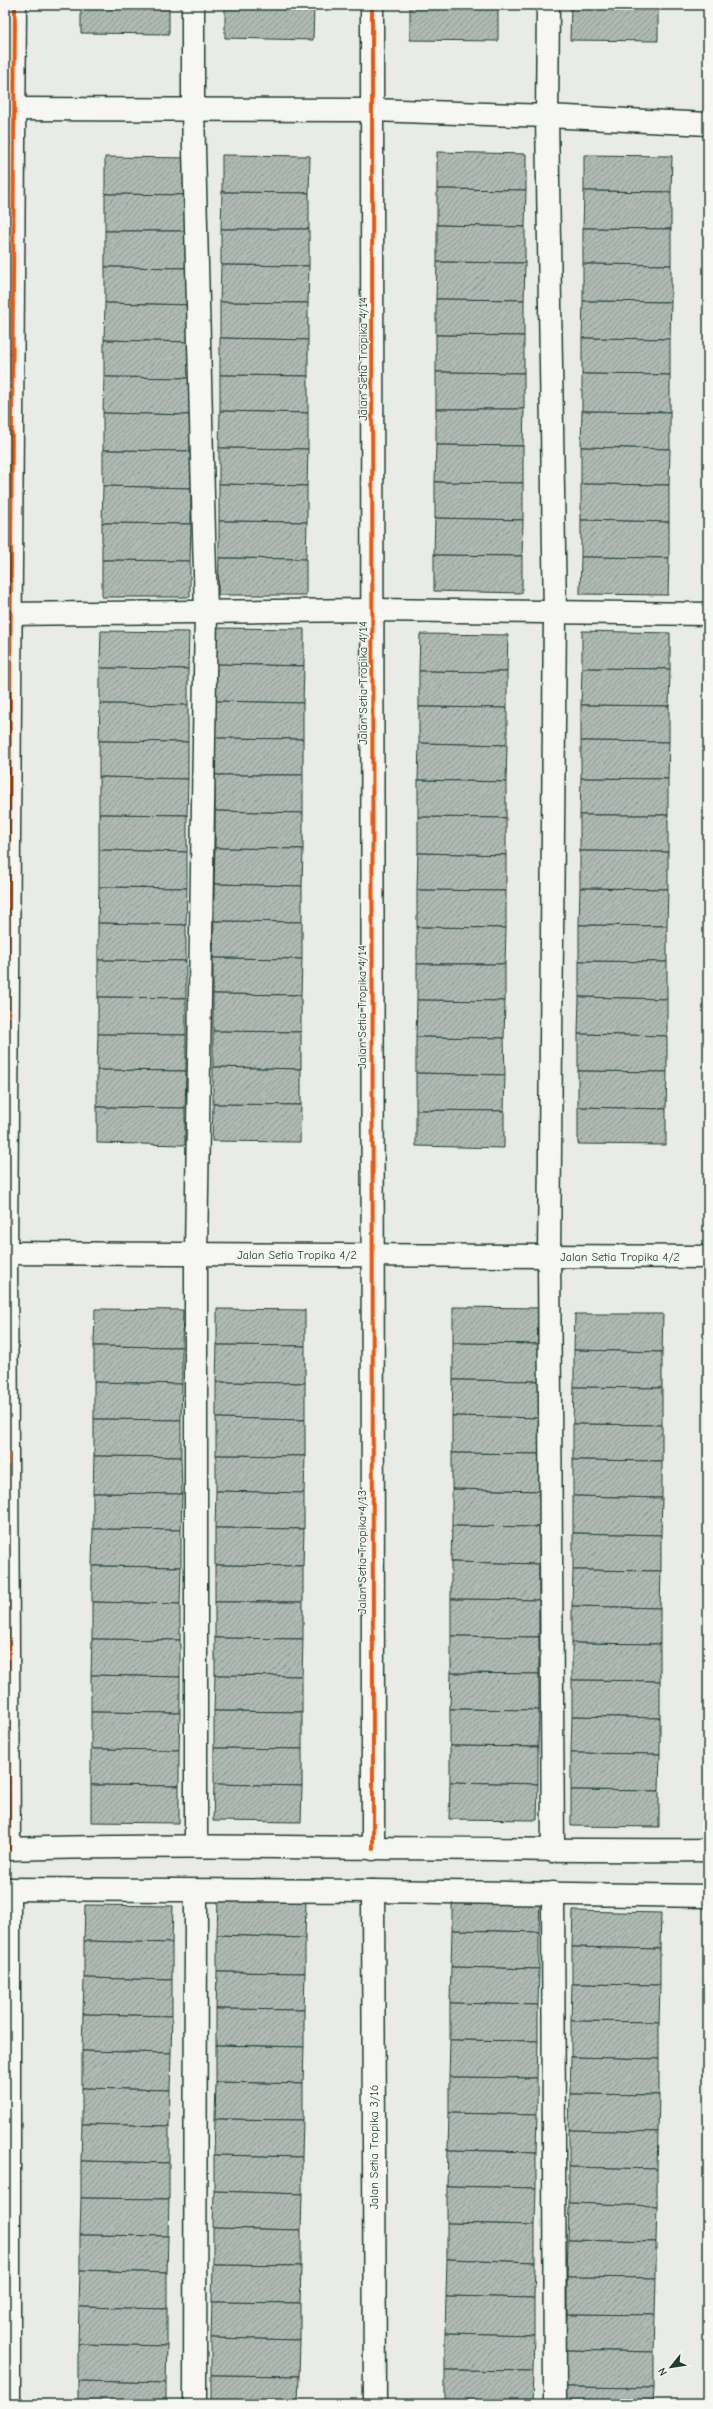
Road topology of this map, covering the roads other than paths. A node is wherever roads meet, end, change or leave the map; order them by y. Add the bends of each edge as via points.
1 (15, 5) edge
2 (193, 5) edge
3 (372, 5) edge
4 (548, 5) edge
5 (9, 109) edge
6 (192, 110) junction
7 (372, 110) junction
8 (547, 116) junction
9 (708, 124) edge
10 (373, 610) junction
11 (206, 612) junction
12 (8, 614) edge
13 (555, 614) junction
14 (708, 614) edge
15 (6, 1253) edge
16 (196, 1254) junction
17 (372, 1255) junction
18 (549, 1256) junction
19 (708, 1257) edge
20 (196, 1846) junction
21 (7, 1849) edge
22 (373, 1849) junction
23 (708, 1850) edge
24 (553, 1851) junction
25 (7, 1890) edge
26 (196, 1891) junction
27 (373, 1891) junction
28 (553, 1894) junction
29 (708, 1896) edge
30 (9, 2404) edge
31 (195, 2404) edge
32 (375, 2404) edge
33 (556, 2404) edge

1 - 5 street
2 - 6 street
3 - 7 street, Jalan Setia Tropika 4/14
4 - 8 street
5 - 6 street
5 - 12 street
6 - 7 street
6 - 11 street
7 - 8 street
7 - 10 street, Jalan Setia Tropika 4/14
8 - 9 street
8 - 13 street
10 - 11 street
10 - 13 street
10 - 17 street, Jalan Setia Tropika 4/14
11 - 12 street
11 - 16 street
12 - 15 street
13 - 14 street
13 - 18 street
15 - 16 street, Jalan Setia Tropika 4/2
15 - 21 street
16 - 17 street, Jalan Setia Tropika 4/2
16 - 20 street
17 - 18 street, Jalan Setia Tropika 4/2
17 - 22 street, Jalan Setia Tropika 4/13
18 - 19 street, Jalan Setia Tropika 4/2
18 - 24 street
20 - 21 street
20 - 22 street
22 - 24 street
23 - 24 street
25 - 26 street
25 - 30 street
26 - 27 street
26 - 31 street
27 - 28 street
27 - 32 street, Jalan Setia Tropika 3/16
28 - 29 street
28 - 33 street

